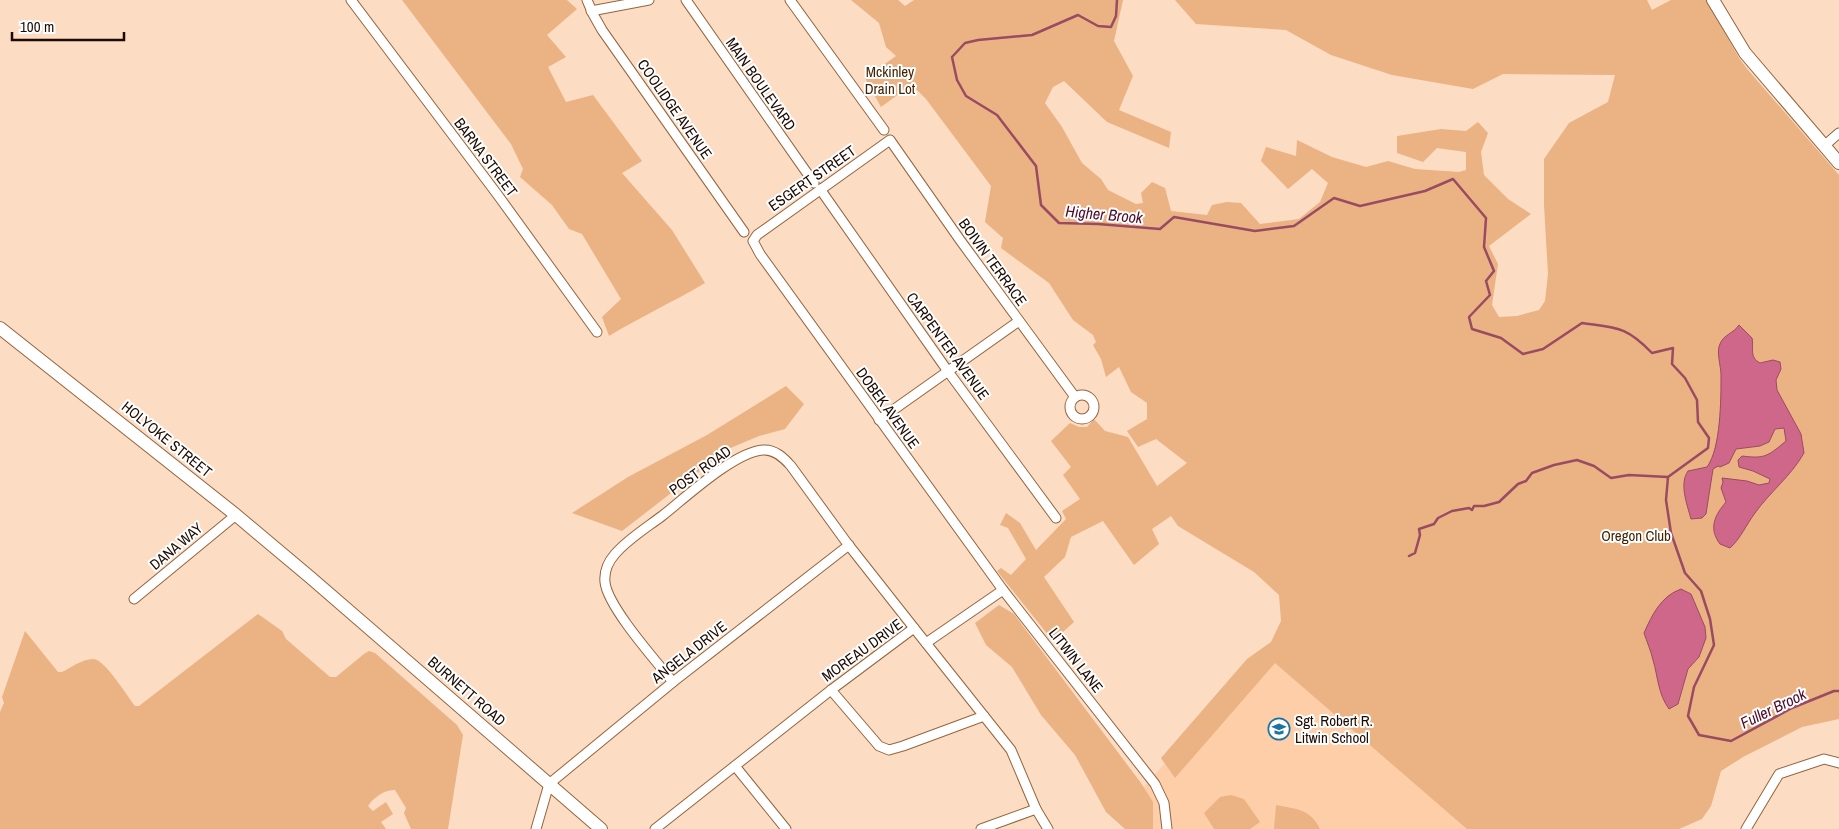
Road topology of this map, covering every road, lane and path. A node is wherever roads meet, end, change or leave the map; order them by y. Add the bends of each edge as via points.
1 (352, 0) edge
2 (587, 0) edge
3 (649, 0) edge
4 (686, 0) edge
5 (790, 0) edge
6 (1713, 0) edge
7 (591, 10) junction
8 (884, 130) dead end
9 (1839, 133) edge
10 (890, 140) joint
11 (1824, 146) junction
12 (1839, 164) edge
13 (817, 186) junction
14 (744, 232) dead end
15 (753, 241) joint
16 (1019, 321) junction
17 (0, 328) edge
18 (597, 332) dead end
19 (949, 372) junction
20 (1075, 398) dead end
21 (879, 420) junction
22 (236, 515) junction
23 (1056, 518) dead end
24 (849, 546) junction
25 (311, 578) joint
26 (1003, 590) junction
27 (134, 599) dead end
28 (914, 628) junction
29 (926, 644) junction
30 (673, 682) junction
31 (831, 690) junction
32 (984, 716) junction
33 (1839, 764) edge
34 (735, 766) junction
35 (549, 784) junction
36 (1036, 809) junction
37 (536, 829) edge
38 (601, 829) edge
39 (655, 829) edge
40 (786, 829) edge
41 (981, 829) edge
42 (1048, 829) edge
43 (1167, 829) edge
44 (1746, 829) edge

1 - 18 street, BARNA STREET
2 - 7 street, COOLIDGE AVENUE
3 - 7 street
4 - 13 street, MAIN BOULEVARD
5 - 8 street
6 - 11 main road via 1745,53
7 - 14 street, COOLIDGE AVENUE
9 - 11 street
10 - 13 street, ESGERT STREET
10 - 16 street, BOIVIN TERRACE
11 - 12 main road
13 - 15 street, ESGERT STREET
13 - 19 street, CARPENTER AVENUE
15 - 21 street, DOBEK AVENUE
16 - 19 street
16 - 20 street, BOIVIN TERRACE
17 - 22 main road, HOLYOKE STREET
19 - 21 street
19 - 23 street, CARPENTER AVENUE
21 - 26 street, DOBEK AVENUE
22 - 25 main road, HOLYOKE STREET
22 - 27 street, DANA WAY
24 - 28 street, POST ROAD
24 - 30 street, ANGELA DRIVE
24 - 30 street, POST ROAD via 791,466 773,451 751,452 711,477 615,554 605,574 606,589 614,605
25 - 35 main road, BURNETT ROAD
26 - 29 street
26 - 43 street, LITWIN LANE via 1157,787 1164,803
28 - 29 street, MOREAU DRIVE
28 - 31 street, MOREAU DRIVE
29 - 32 street, MOREAU DRIVE
30 - 35 street, ANGELA DRIVE
31 - 32 street via 880,746 889,750
31 - 34 street, MOREAU DRIVE
32 - 36 street, MOREAU DRIVE via 1011,750
33 - 44 street via 1824,759 1779,774
34 - 39 street, MOREAU DRIVE
34 - 40 street
35 - 37 street
35 - 38 main road, BURNETT ROAD
36 - 41 street
36 - 42 street, MOREAU DRIVE

